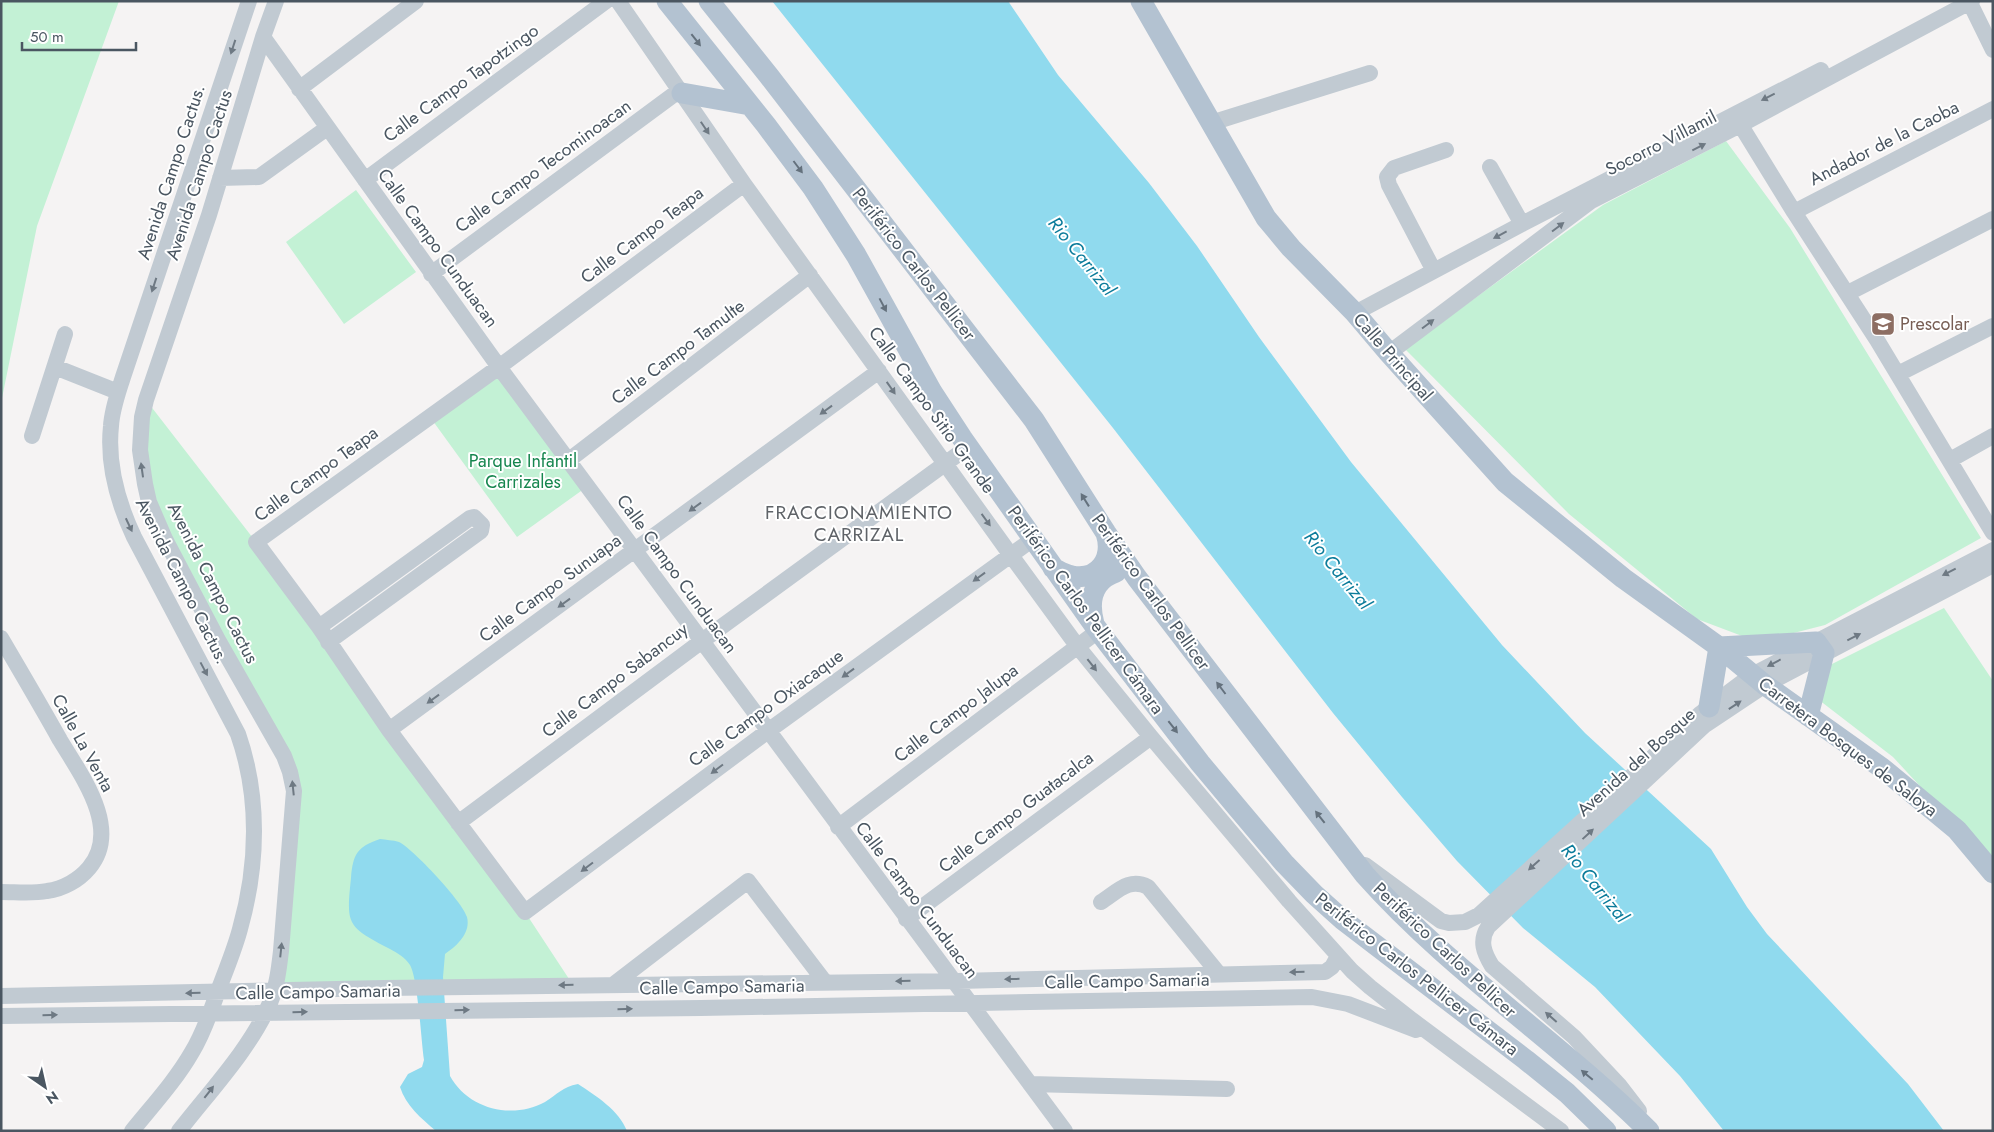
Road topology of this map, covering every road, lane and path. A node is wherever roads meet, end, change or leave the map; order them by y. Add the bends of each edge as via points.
1 (249, 1) edge
2 (276, 1) edge
3 (416, 1) edge
4 (606, 1) edge
5 (618, 1) edge
6 (667, 1) edge
7 (709, 1) edge
8 (1951, 1) edge
9 (1970, 2) edge
10 (1147, 3) edge
11 (263, 37) junction
12 (1993, 50) edge
13 (1370, 72) dead end
14 (299, 89) junction
15 (681, 92) junction
16 (750, 105) junction
17 (1993, 109) edge
18 (1737, 120) junction
19 (1211, 123) junction
20 (327, 128) junction
21 (1446, 150) dead end
22 (1490, 167) dead end
23 (220, 178) junction
24 (364, 180) junction
25 (744, 184) junction
26 (1794, 212) junction
27 (1993, 219) edge
28 (1522, 224) junction
29 (1434, 271) junction
30 (431, 274) junction
31 (810, 275) junction
32 (1848, 293) junction
33 (1355, 313) junction
34 (1993, 326) edge
35 (65, 334) dead end
36 (1389, 354) junction
37 (56, 367) junction
38 (499, 367) junction
39 (879, 371) junction
40 (1898, 374) junction
41 (118, 392) junction
42 (32, 436) dead end
43 (1993, 436) edge
44 (968, 447) junction
45 (569, 460) junction
46 (1950, 460) junction
47 (945, 463) junction
48 (1993, 533) edge
49 (1106, 534) junction
50 (1033, 539) junction
51 (1993, 550) edge
52 (635, 551) junction
53 (1010, 554) junction
54 (1993, 566) edge
55 (1053, 568) junction
56 (1137, 578) junction
57 (319, 627) junction
58 (1096, 628) junction
59 (1, 638) edge
60 (702, 641) junction
61 (328, 642) junction
62 (1078, 647) junction
63 (1718, 647) junction
64 (1820, 647) junction
65 (1758, 680) junction
66 (1704, 715) junction
67 (1808, 716) junction
68 (389, 730) junction
69 (768, 731) junction
70 (1151, 737) junction
71 (458, 823) junction
72 (838, 826) junction
73 (1343, 846) junction
74 (1993, 873) edge
75 (1, 892) edge
76 (1101, 902) dead end
77 (526, 912) joint
78 (906, 919) junction
79 (1483, 921) junction
80 (1338, 956) junction
81 (1219, 974) junction
82 (952, 981) junction
83 (825, 982) junction
84 (614, 984) junction
85 (274, 990) junction
86 (218, 992) junction
87 (1, 996) edge
88 (969, 1004) junction
89 (266, 1012) junction
90 (211, 1013) junction
91 (1, 1016) edge
92 (1437, 1038) junction
93 (1030, 1084) junction
94 (1227, 1088) dead end
95 (132, 1131) edge
96 (179, 1131) edge
97 (1065, 1131) edge
98 (1561, 1131) edge
99 (1606, 1131) edge
100 (1649, 1131) edge
101 (1654, 1131) edge

1 -> 41 street, Avenida Campo Cactus.
2 - 11 street, Avenida Campo Cactus
3 - 14 street
4 - 24 street, Calle Campo Tapotzingo
5 - 15 street, Calle Campo Sitio Grande
6 -> 16 main road, Periférico Carlos Pellicer Cámara
49 -> 7 main road, Periférico Carlos Pellicer via 1034,420
8 -> 18 street, Socorro Villamil
9 - 12 street
9 - 18 street, Socorro Villamil
10 - 19 main road, Calle Principal
11 - 14 street, Calle Campo Cunduacan
11 - 23 street, Avenida Campo Cactus
13 - 19 street
14 - 20 street, Calle Campo Cunduacan
15 - 16 main road
15 -> 25 street, Calle Campo Sitio Grande
15 - 30 street, Calle Campo Tecominoacan
16 -> 44 main road, Periférico Carlos Pellicer Cámara via 813,188 856,255 928,385
17 - 26 street, Andador de la Caoba
18 - 26 street
18 - 28 street, Socorro Villamil
36 -> 18 street, Socorro Villamil via 1591,202
19 - 33 main road, Calle Principal via 1266,218
20 - 23 street via 259,177
20 - 24 street, Calle Campo Cunduacan
21 - 29 street via 1394,168 1387,177
22 - 28 street
85 -> 23 street, Avenida Campo Cactus via 290,854 293,781 284,756 164,540 144,484 140,450 146,400
24 - 30 street, Calle Campo Cunduacan
25 - 31 street, Calle Campo Sitio Grande
25 - 38 street, Calle Campo Teapa
26 - 32 street
27 - 32 street
28 -> 29 street, Socorro Villamil
29 - 33 street, Socorro Villamil
30 - 38 street, Calle Campo Cunduacan
31 - 39 street, Calle Campo Sitio Grande
31 - 45 street, Calle Campo Tamulte
32 - 40 street
33 - 36 main road, Calle Principal
34 - 40 street
35 - 37 street
36 - 63 main road, Calle Principal via 1505,482 1623,578
37 - 41 street
37 - 42 street
38 - 45 street, Calle Campo Cunduacan
38 - 57 street, Calle Campo Teapa via 256,542
39 -> 47 street, Calle Campo Sitio Grande
39 -> 52 street, Calle Campo Sunuapa
40 - 46 street
41 -> 86 street, Avenida Campo Cactus. via 111,427 112,468 120,504 134,537 235,727 249,769 254,842 248,899
43 - 46 street
44 - 47 street, Calle Campo Sabancuy
44 - 50 main road, Periférico Carlos Pellicer Cámara
45 - 52 street, Calle Campo Cunduacan
46 - 48 street
47 -> 53 street, Calle Campo Sitio Grande
47 - 60 street, Calle Campo Sabancuy
49 - 55 main road via 1110,551 1095,572 1088,576 1070,576
49 - 56 main road, Periférico Carlos Pellicer
50 - 53 street, Calle Campo Oxiacaque
50 - 55 main road, Periférico Carlos Pellicer Cámara
51 -> 64 street, Avenida del Bosque
52 - 60 street, Calle Campo Cunduacan
52 -> 68 street, Calle Campo Sunuapa
53 - 62 street, Calle Campo Sitio Grande
53 -> 69 street, Calle Campo Oxiacaque
64 -> 54 street, Avenida del Bosque
55 - 58 main road, Periférico Carlos Pellicer Cámara
56 - 58 main road via 1121,571 1114,572 1095,587 1091,605
73 -> 56 main road, Periférico Carlos Pellicer
57 - 61 street, Calle Campo Teapa
57 - 61 street via 470,518 480,521 481,532
58 - 62 street, Calle Campo Jalupa
58 -> 99 main road, Periférico Carlos Pellicer Cámara via 1200,763 1314,894 1343,920 1567,1093
59 - 75 street, Calle La Venta via 88,788 102,834 100,851 94,862 72,882 46,892
60 - 69 street, Calle Campo Cunduacan
60 - 71 street, Calle Campo Sabancuy
61 - 68 street, Calle Campo Teapa
62 -> 70 street, Calle Campo Sitio Grande
62 - 72 street, Calle Campo Jalupa
63 - 64 main road
63 - 65 main road, Carretera Bosques de Saloya
63 - 66 main road
64 - 65 street, Avenida del Bosque
64 - 67 main road
65 - 66 street, Avenida del Bosque
65 - 67 main road, Carretera Bosques de Saloya
66 - 79 street, Avenida del Bosque
67 - 74 main road, Carretera Bosques de Saloya via 1882,768 1957,830
68 - 71 street, Calle Campo Teapa
69 - 72 street, Calle Campo Cunduacan
69 -> 77 street, Calle Campo Oxiacaque
70 - 78 street, Calle Campo Guatacalca
70 - 80 street, Calle Campo Sitio Grande
71 - 77 street, Calle Campo Teapa
72 - 78 street, Calle Campo Cunduacan
73 - 79 street, Avenida del Bosque via 1440,921
100 -> 73 main road, Periférico Carlos Pellicer via 1399,912
76 - 81 street via 1133,882 1148,887
78 - 82 street, Calle Campo Cunduacan
101 -> 79 street via 1619,1085 1587,1051 1492,966 1482,943
80 -> 81 street, Calle Campo Samaria via 1325,972
80 - 92 street, Calle Campo Sitio Grande via 1370,987
81 -> 82 street, Calle Campo Samaria
82 -> 83 street, Calle Campo Samaria
82 - 88 street, Calle Campo Cunduacan
83 - 84 street, Calle Campo Samaria
83 - 84 street via 748,881
84 -> 85 street, Calle Campo Samaria
85 - 86 street, Calle Campo Samaria
85 - 89 street, Avenida Campo Cactus
86 -> 87 street, Calle Campo Samaria
86 - 90 street, Avenida Campo Cactus.
89 -> 88 street, Calle Campo Samaria
88 - 92 street, Calle Campo Samaria via 1312,996 1348,1004
88 - 93 street, Calle Campo Cunduacan
89 - 90 street, Calle Campo Samaria
96 -> 89 street, Avenida Campo Cactus via 247,1045
91 -> 90 street, Calle Campo Samaria
90 - 95 street, Avenida Campo Cactus. via 189,1059
92 - 98 street, Calle Campo Sitio Grande
93 - 94 street
93 - 97 street, Calle Campo Cunduacan

